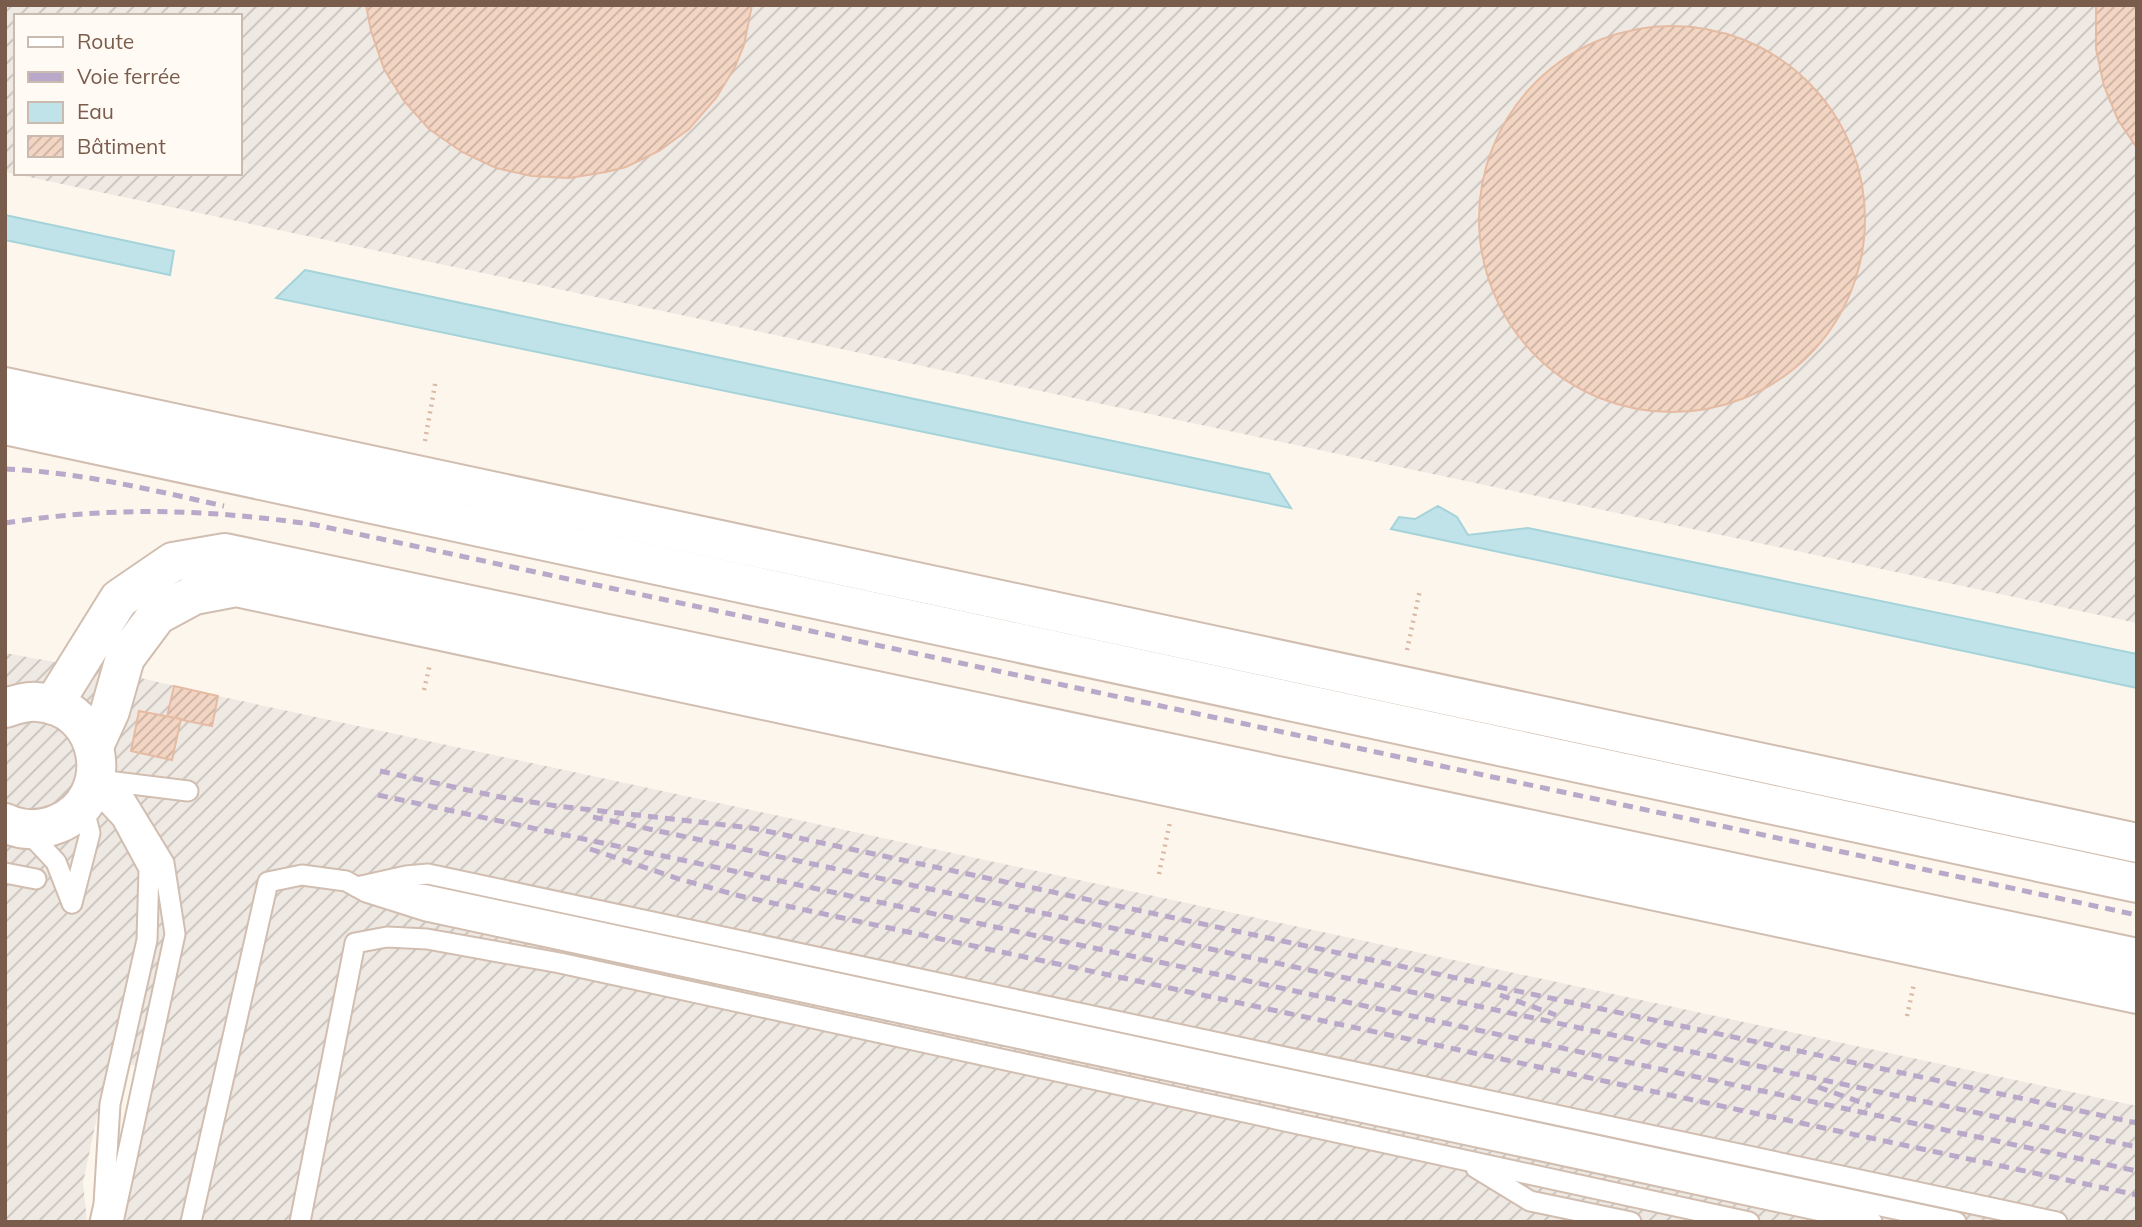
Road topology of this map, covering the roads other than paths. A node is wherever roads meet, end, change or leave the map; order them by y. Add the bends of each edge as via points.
1 (5, 387) edge
2 (5, 425) edge
3 (53, 705) junction
4 (5, 708) edge
5 (92, 780) junction
6 (188, 791) dead end
7 (15, 826) edge
8 (2137, 843) edge
9 (5, 873) edge
10 (36, 879) dead end
11 (2137, 883) edge
12 (357, 887) junction
13 (2137, 958) edge
14 (2137, 993) edge
15 (1463, 1160) junction
16 (100, 1222) edge
17 (113, 1222) edge
18 (191, 1222) edge
19 (300, 1222) edge
20 (1632, 1222) edge
21 (1749, 1222) edge
22 (1872, 1222) edge
23 (1956, 1222) edge
24 (2057, 1222) edge

1 - 8 street
2 - 11 street
3 - 4 street via 37,702
3 - 5 street via 85,728
3 - 13 street via 119,599 173,562 225,553
5 - 6 lane
5 - 7 street via 66,820 47,828
5 - 7 lane via 90,833 72,903 56,862
5 - 14 street via 125,658 157,615 194,595 236,587
5 - 16 lane via 122,819 149,869 147,940 110,1104
5 - 17 lane via 125,799 164,863 175,934
9 - 10 lane
12 - 18 lane via 346,881 302,875 268,882
12 - 22 lane via 426,911
12 - 23 lane via 427,895
12 - 24 lane via 428,874
15 - 19 lane via 560,963 427,939 387,937 355,943
15 - 20 lane via 1530,1201
15 - 21 lane

